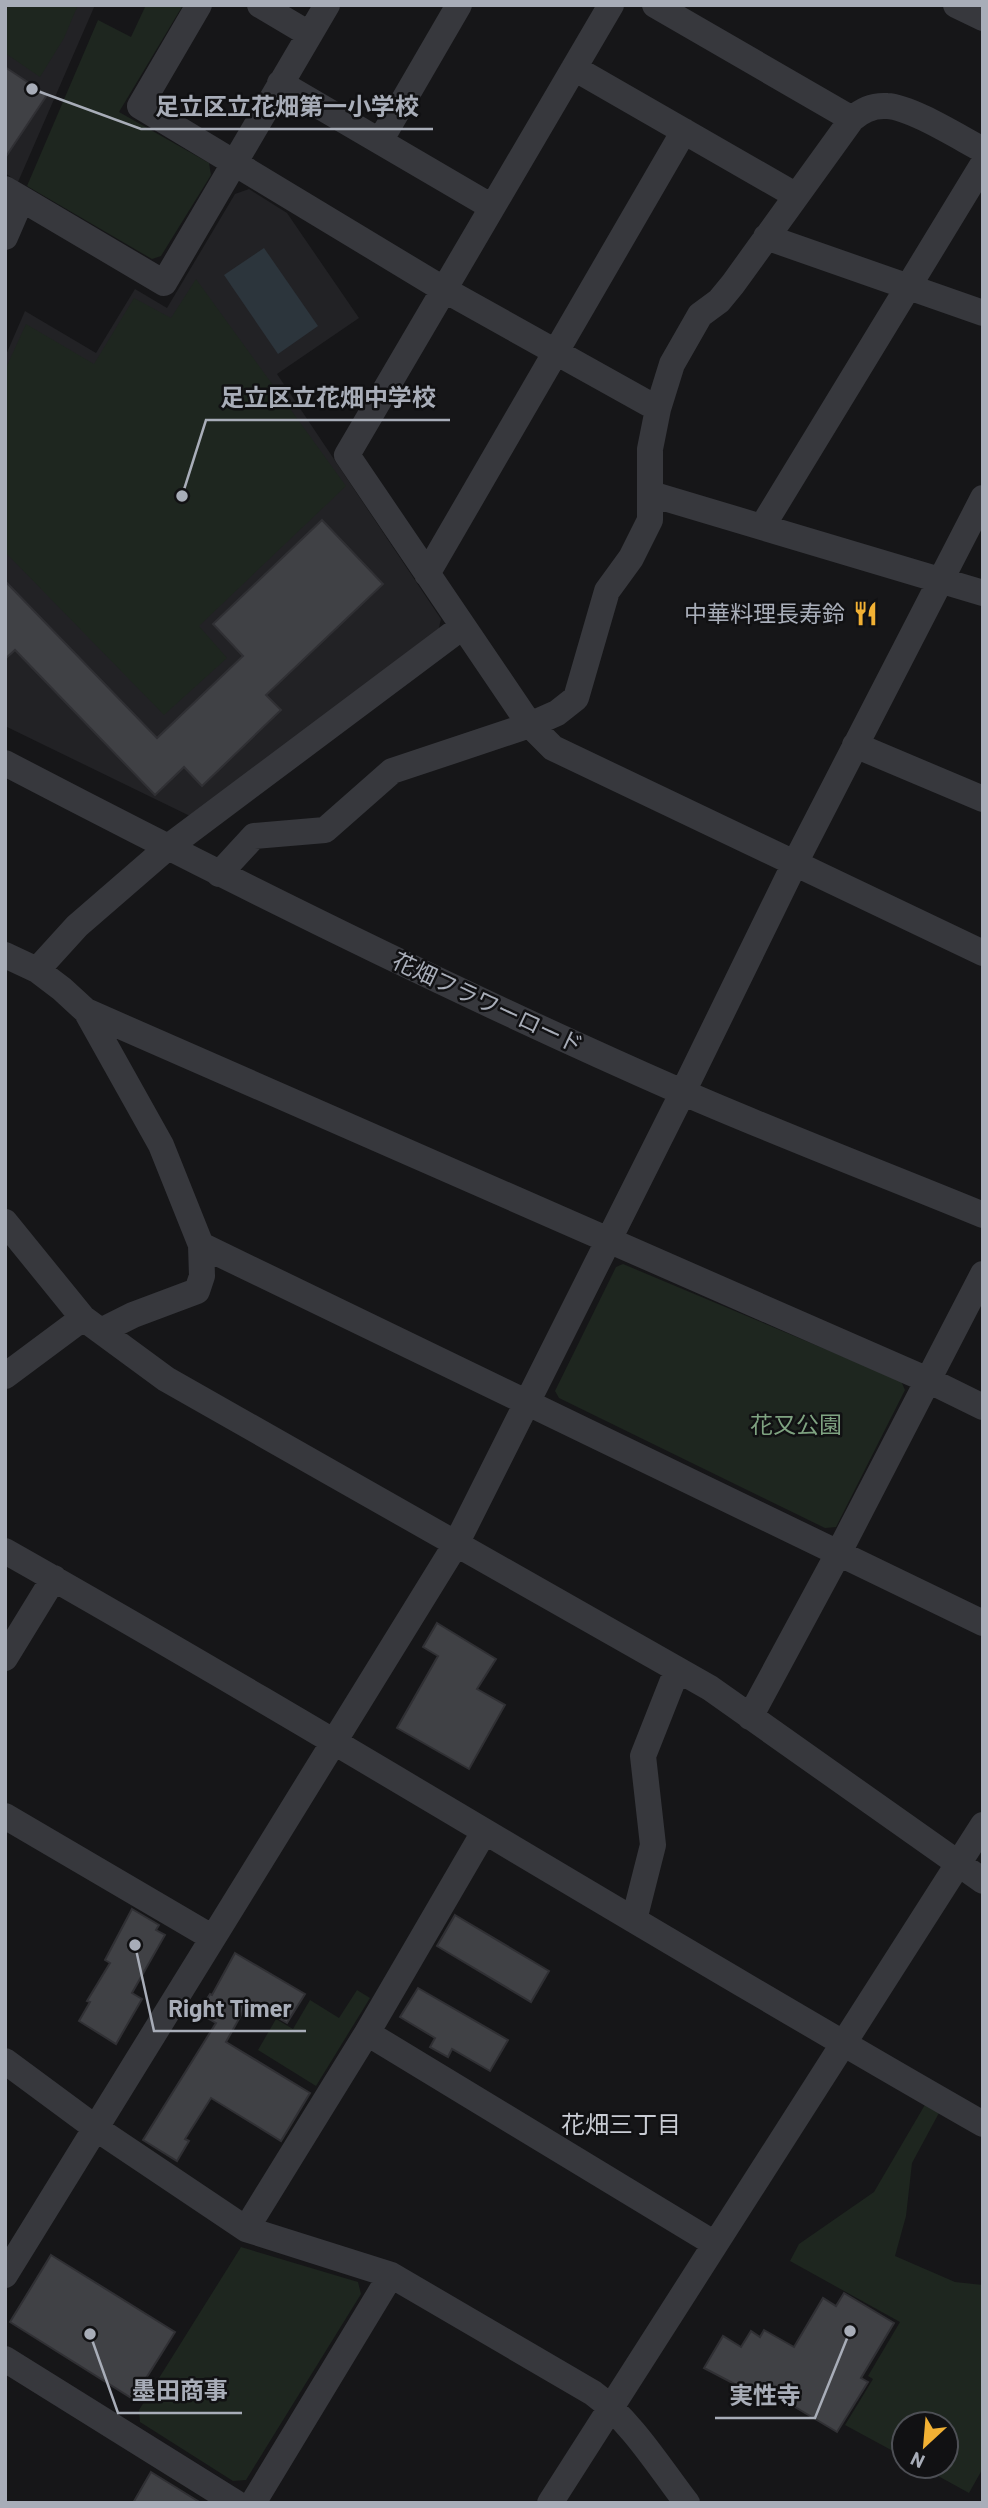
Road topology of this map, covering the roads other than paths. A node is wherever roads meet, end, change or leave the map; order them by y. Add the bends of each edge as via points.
1 (199, 5) edge
2 (260, 5) edge
3 (327, 5) edge
4 (459, 5) edge
5 (611, 5) edge
6 (655, 5) edge
7 (956, 5) edge
8 (983, 18) edge
9 (309, 34) junction
10 (574, 68) junction
11 (280, 83) junction
12 (852, 119) junction
13 (684, 131) junction
14 (380, 141) junction
15 (983, 150) edge
16 (235, 162) junction
17 (983, 164) edge
18 (13, 194) edge
19 (796, 195) junction
20 (492, 207) junction
21 (5, 237) edge
22 (766, 237) junction
23 (909, 286) junction
24 (443, 289) junction
25 (983, 313) edge
26 (556, 351) junction
27 (658, 409) junction
28 (659, 496) junction
29 (983, 498) edge
30 (762, 527) junction
31 (427, 574) junction
32 (941, 581) junction
33 (983, 593) edge
34 (461, 627) junction
35 (530, 725) junction
36 (855, 746) junction
37 (5, 763) edge
38 (983, 799) edge
39 (167, 848) junction
40 (795, 863) junction
41 (219, 874) junction
42 (983, 953) edge
43 (5, 955) edge
44 (37, 970) junction
45 (86, 1012) junction
46 (683, 1092) junction
47 (983, 1215) edge
48 (5, 1222) edge
49 (609, 1240) junction
50 (201, 1245) junction
51 (983, 1274) edge
52 (92, 1325) junction
53 (5, 1376) edge
54 (930, 1381) junction
55 (527, 1403) junction
56 (983, 1407) edge
57 (456, 1544) junction
58 (5, 1551) edge
59 (839, 1552) junction
60 (54, 1578) junction
61 (983, 1623) edge
62 (5, 1658) edge
63 (677, 1670) junction
64 (750, 1717) junction
65 (334, 1741) junction
66 (5, 1816) edge
67 (983, 1825) edge
68 (484, 1832) junction
69 (958, 1864) junction
70 (983, 1881) edge
71 (634, 1920) junction
72 (213, 1938) junction
73 (367, 2033) junction
74 (842, 2044) junction
75 (5, 2061) edge
76 (983, 2124) edge
77 (97, 2129) junction
78 (246, 2230) junction
79 (715, 2244) junction
80 (5, 2275) edge
81 (391, 2275) junction
82 (5, 2360) edge
83 (611, 2406) junction
84 (236, 2503) edge
85 (253, 2503) edge
86 (550, 2503) edge
87 (687, 2503) edge

1 - 16 street via 140,106
2 - 9 street
3 - 9 street
4 - 14 street
5 - 10 street
6 - 12 street
7 - 8 street
9 - 11 street
10 - 13 street
10 - 20 street
11 - 14 street
11 - 16 street
12 - 15 street via 863,110 889,106
12 - 19 street
13 - 19 street
13 - 26 street
14 - 20 street
16 - 18 street via 164,283
16 - 24 street
17 - 23 street
18 - 21 street
19 - 22 street
20 - 24 street
22 - 23 street
22 - 27 street via 719,301 701,315 672,364
23 - 25 street
23 - 30 street
24 - 26 street
24 - 31 street via 347,455
26 - 27 street
26 - 31 street
27 - 28 street via 650,449
28 - 30 street
28 - 35 street via 631,558 607,592 576,698
29 - 32 street
30 - 32 street
31 - 34 street
32 - 33 street
32 - 36 street
34 - 35 street
34 - 39 street
35 - 40 street via 553,748
35 - 41 street via 392,771 324,830 254,836
36 - 38 street
36 - 40 street
37 - 39 street, 花畑フラワーロード
39 - 41 street, 花畑フラワーロード
39 - 44 street via 77,926
40 - 42 street
40 - 46 street
41 - 46 street, 花畑フラワーロード via 481,1001
43 - 44 street
44 - 45 street
45 - 49 street
45 - 50 street via 161,1145
46 - 47 street, 花畑フラワーロード
46 - 49 street
48 - 52 street
49 - 54 street
49 - 55 street
50 - 52 street via 202,1276 197,1291
50 - 55 street
51 - 54 street
52 - 53 street
52 - 57 street via 166,1379
54 - 56 street
54 - 59 street
55 - 57 street
55 - 59 street
57 - 63 street
57 - 65 street
58 - 60 street
59 - 61 street
59 - 64 street
60 - 62 street
60 - 65 street
63 - 64 street
63 - 71 street via 643,1756 653,1845
64 - 69 street
65 - 68 street
65 - 72 street
66 - 72 street
67 - 69 street
68 - 71 street
68 - 73 street
69 - 70 street
69 - 74 street
71 - 74 street
72 - 77 street
73 - 78 street
73 - 79 street
74 - 76 street
74 - 79 street
75 - 77 street
77 - 78 street
77 - 80 street
78 - 81 street
79 - 83 street
81 - 83 street
81 - 85 street
82 - 84 street
83 - 86 street
83 - 87 street

